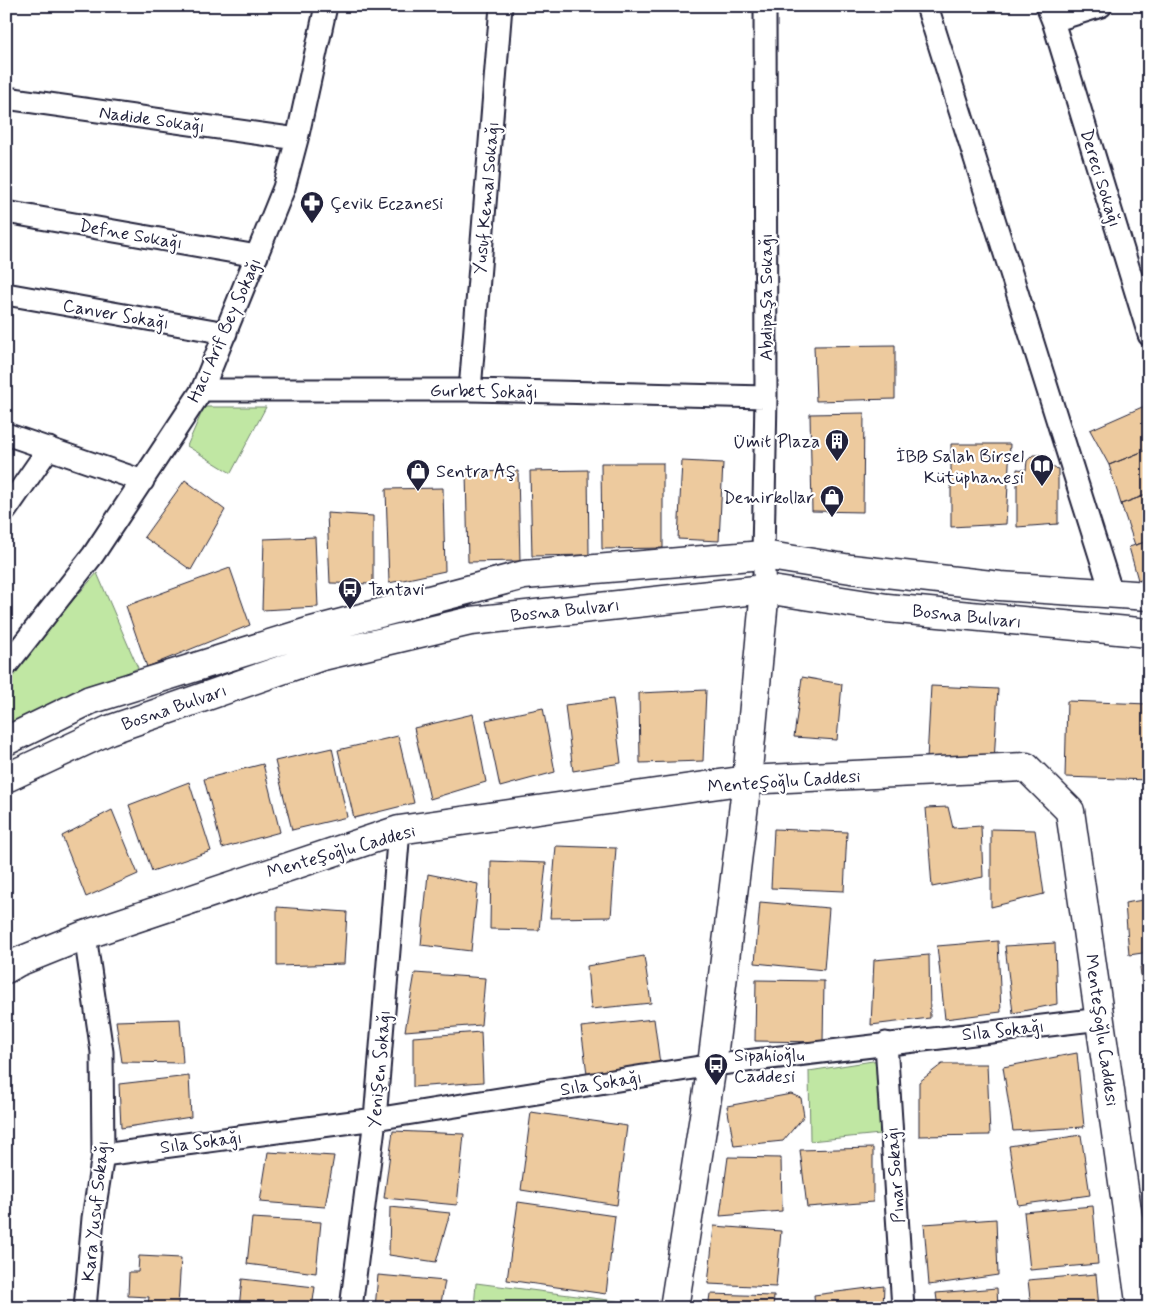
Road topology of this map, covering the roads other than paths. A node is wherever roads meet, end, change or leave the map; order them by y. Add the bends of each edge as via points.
1 (326, 6) edge
2 (501, 6) edge
3 (765, 6) edge
4 (927, 6) edge
5 (1101, 6) edge
6 (1050, 14) edge
7 (6, 98) edge
8 (297, 139) junction
9 (6, 212) edge
10 (256, 256) junction
11 (6, 294) edge
12 (226, 333) junction
13 (1149, 335) edge
14 (202, 390) junction
15 (470, 390) junction
16 (766, 397) junction
17 (6, 434) edge
18 (49, 448) junction
19 (143, 480) junction
20 (6, 510) edge
21 (763, 555) junction
22 (765, 589) junction
23 (1112, 594) junction
24 (1149, 596) edge
25 (1149, 633) edge
26 (6, 666) edge
27 (6, 741) edge
28 (6, 778) edge
29 (747, 780) junction
30 (399, 830) junction
31 (85, 935) junction
32 (6, 969) edge
33 (1101, 1019) junction
34 (886, 1042) junction
35 (712, 1064) junction
36 (376, 1119) junction
37 (103, 1155) junction
38 (85, 1308) edge
39 (351, 1308) edge
40 (674, 1308) edge
41 (903, 1308) edge
42 (1141, 1308) edge

1 - 8 street, Hacı Arif Bey Sokağı
2 - 15 street, Yusuf Kemal Sokağı
3 - 16 street, Abdipaşa Sokağı
4 - 23 street
5 - 6 street
6 - 13 street, Dereci Sokağı
7 - 8 street, Nadide Sokağı
8 - 10 street, Hacı Arif Bey Sokağı via 284,188
9 - 10 street, Defne Sokağı
10 - 12 street, Hacı Arif Bey Sokağı
11 - 12 street, Canver Sokağı
12 - 14 street, Hacı Arif Bey Sokağı
14 - 15 street, Gurbet Sokağı
14 - 19 street, Hacı Arif Bey Sokağı
15 - 16 street, Gurbet Sokağı
16 - 21 street, Abdipaşa Sokağı
17 - 18 street
18 - 19 street
18 - 20 street
19 - 26 street, Hacı Arif Bey Sokağı via 94,555
21 - 22 street, Abdipaşa Sokağı
21 - 23 street, Bosna Bulvarı via 963,582
21 - 27 street, Bosna Bulvarı via 524,575 308,632 90,700
22 - 25 street, Bosna Bulvarı via 888,608
22 - 28 street, Bosna Bulvarı via 471,621 421,631 319,657 109,730
22 - 29 street
23 - 24 street, Bosna Bulvarı
29 - 30 street, Menteşoğlu Caddesi
29 - 33 street, Menteşoğlu Caddesi via 1026,767 1070,811
29 - 35 street
30 - 31 street, Menteşoğlu Caddesi
30 - 36 street, Yenişen Sokağı
31 - 32 street, Menteşoğlu Caddesi
31 - 37 street, Kara Yusuf Sokağı via 102,1052
33 - 34 street, Sıla Sokağı
33 - 42 street, Menteşoğlu Caddesi
34 - 35 street, Sıla Sokağı
34 - 41 street, Pınar Sokağı
35 - 36 street, Sıla Sokağı
35 - 40 street
36 - 37 street, Sıla Sokağı
36 - 39 street, Yenişen Sokağı
37 - 38 street, Kara Yusuf Sokağı via 93,1218

